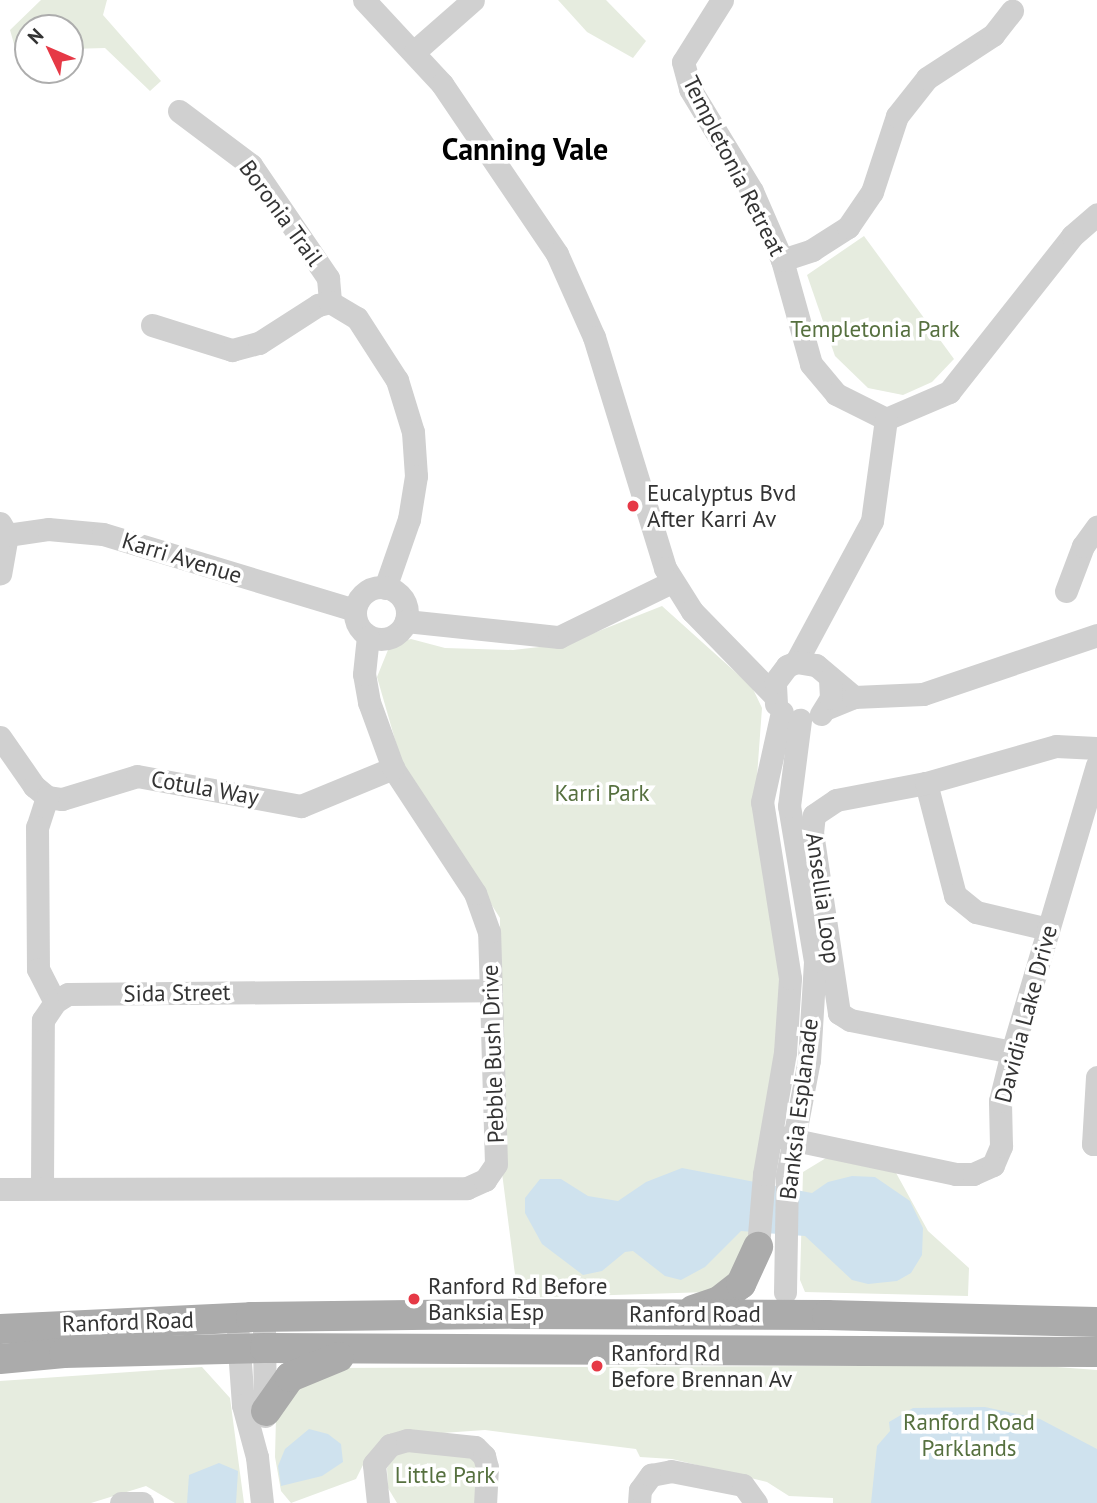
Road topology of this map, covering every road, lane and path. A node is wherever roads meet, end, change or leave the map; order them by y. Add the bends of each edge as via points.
1 (365, 0) edge
2 (473, 0) edge
3 (722, 0) edge
4 (1012, 11) dead end
5 (415, 51) junction
6 (179, 111) dead end
7 (1097, 214) edge
8 (782, 260) junction
9 (330, 302) junction
10 (152, 325) dead end
11 (886, 419) junction
12 (1097, 527) edge
13 (3, 529) edge
14 (0, 573) edge
15 (672, 582) junction
16 (386, 587) junction
17 (1066, 591) dead end
18 (354, 610) junction
19 (406, 621) junction
20 (368, 637) junction
21 (1095, 643) edge
22 (742, 658) junction
23 (807, 668) junction
24 (854, 697) junction
25 (827, 708) junction
26 (785, 709) junction
27 (0, 737) edge
28 (1097, 748) edge
29 (1097, 765) edge
30 (393, 768) junction
31 (926, 783) junction
32 (47, 797) junction
33 (1048, 929) junction
34 (491, 990) junction
35 (55, 1002) junction
36 (1012, 1052) junction
37 (1097, 1077) edge
38 (782, 1137) junction
39 (1097, 1144) edge
40 (42, 1188) junction
41 (0, 1189) edge
42 (771, 1249) junction
43 (782, 1300) junction
44 (680, 1314) junction
45 (250, 1318) junction
46 (1097, 1322) edge
47 (0, 1329) edge
48 (252, 1349) junction
49 (363, 1349) junction
50 (730, 1349) junction
51 (1097, 1352) edge
52 (0, 1359) edge
53 (265, 1411) junction
54 (257, 1457) junction
55 (121, 1503) edge
56 (142, 1503) edge
57 (262, 1503) edge
58 (378, 1503) edge
59 (485, 1503) edge
60 (639, 1503) edge
61 (756, 1503) edge

1 - 5 street
2 - 5 street
3 - 8 street, Templetonia Retreat via 683,62 690,89 752,191
4 - 8 street via 993,35 927,78 897,116 872,192 848,227 812,250
5 - 15 street via 538,223 573,286 594,337 648,522
6 - 9 street, Boronia Trail via 251,165 328,278
7 - 11 street via 1072,236 949,392
8 - 11 street, Templetonia Retreat via 811,364 836,394
9 - 10 street via 306,311 259,343 232,350
9 - 16 street via 357,318 397,380 413,432 416,476 409,519
11 - 23 street, Banksia Esplanade via 872,521 827,608
12 - 17 street via 1083,546
13 - 14 street
13 - 18 street, Karri Avenue via 103,534
15 - 19 street via 559,637
15 - 22 street via 702,622
16 - 18 street via 362,595
16 - 19 street via 405,604
18 - 20 street via 357,626
19 - 20 street via 395,636
20 - 30 street, Pebble Bush Drive via 364,674 369,702
21 - 24 street via 923,694
22 - 23 street
22 - 26 street
23 - 24 street
23 - 25 street
23 - 26 street, Banksia Esplanade via 775,682
24 - 25 street
25 - 26 street via 820,715
26 - 38 street, Banksia Esplanade via 789,806 815,961 809,1060
27 - 32 street
28 - 31 street, Ansellia Loop via 1056,746
29 - 33 street, Davidia Lake Drive
30 - 32 street, Cotula Way via 301,806 137,776 62,799
30 - 34 street, Pebble Bush Drive via 475,893 489,933
31 - 33 street via 955,895 976,912
31 - 36 street, Ansellia Loop via 836,800 814,815 812,833 828,921 835,1006 850,1020
32 - 35 street via 37,827 38,969
33 - 36 street, Davidia Lake Drive
34 - 35 street, Sida Street via 68,994
34 - 40 street, Pebble Bush Drive via 496,1164 485,1180 467,1188
35 - 40 street via 43,1020
36 - 38 street, Davidia Lake Drive via 1000,1101 1001,1146 985,1171 956,1174
37 - 39 street via 1093,1144
38 - 42 street, Banksia Esplanade
40 - 41 street, Pebble Bush Drive
42 - 43 street, Banksia Esplanade
42 - 44 main road via 741,1284 719,1301
43 - 44 main road, Ranford Road
43 - 46 main road via 815,1315
43 - 50 main road
44 - 45 main road, Ranford Road
45 - 47 main road, Ranford Road
45 - 48 street
48 - 49 main road, Ranford Road
48 - 52 main road, Ranford Road
48 - 53 street
48 - 54 street via 245,1417
49 - 50 main road, Ranford Road
49 - 53 main road via 298,1372
50 - 51 main road, Ranford Road
53 - 54 street
54 - 57 street
55 - 56 street
58 - 59 street via 374,1464 390,1445 407,1440 475,1447 485,1456
60 - 61 street via 640,1490 651,1475 671,1471 743,1485

